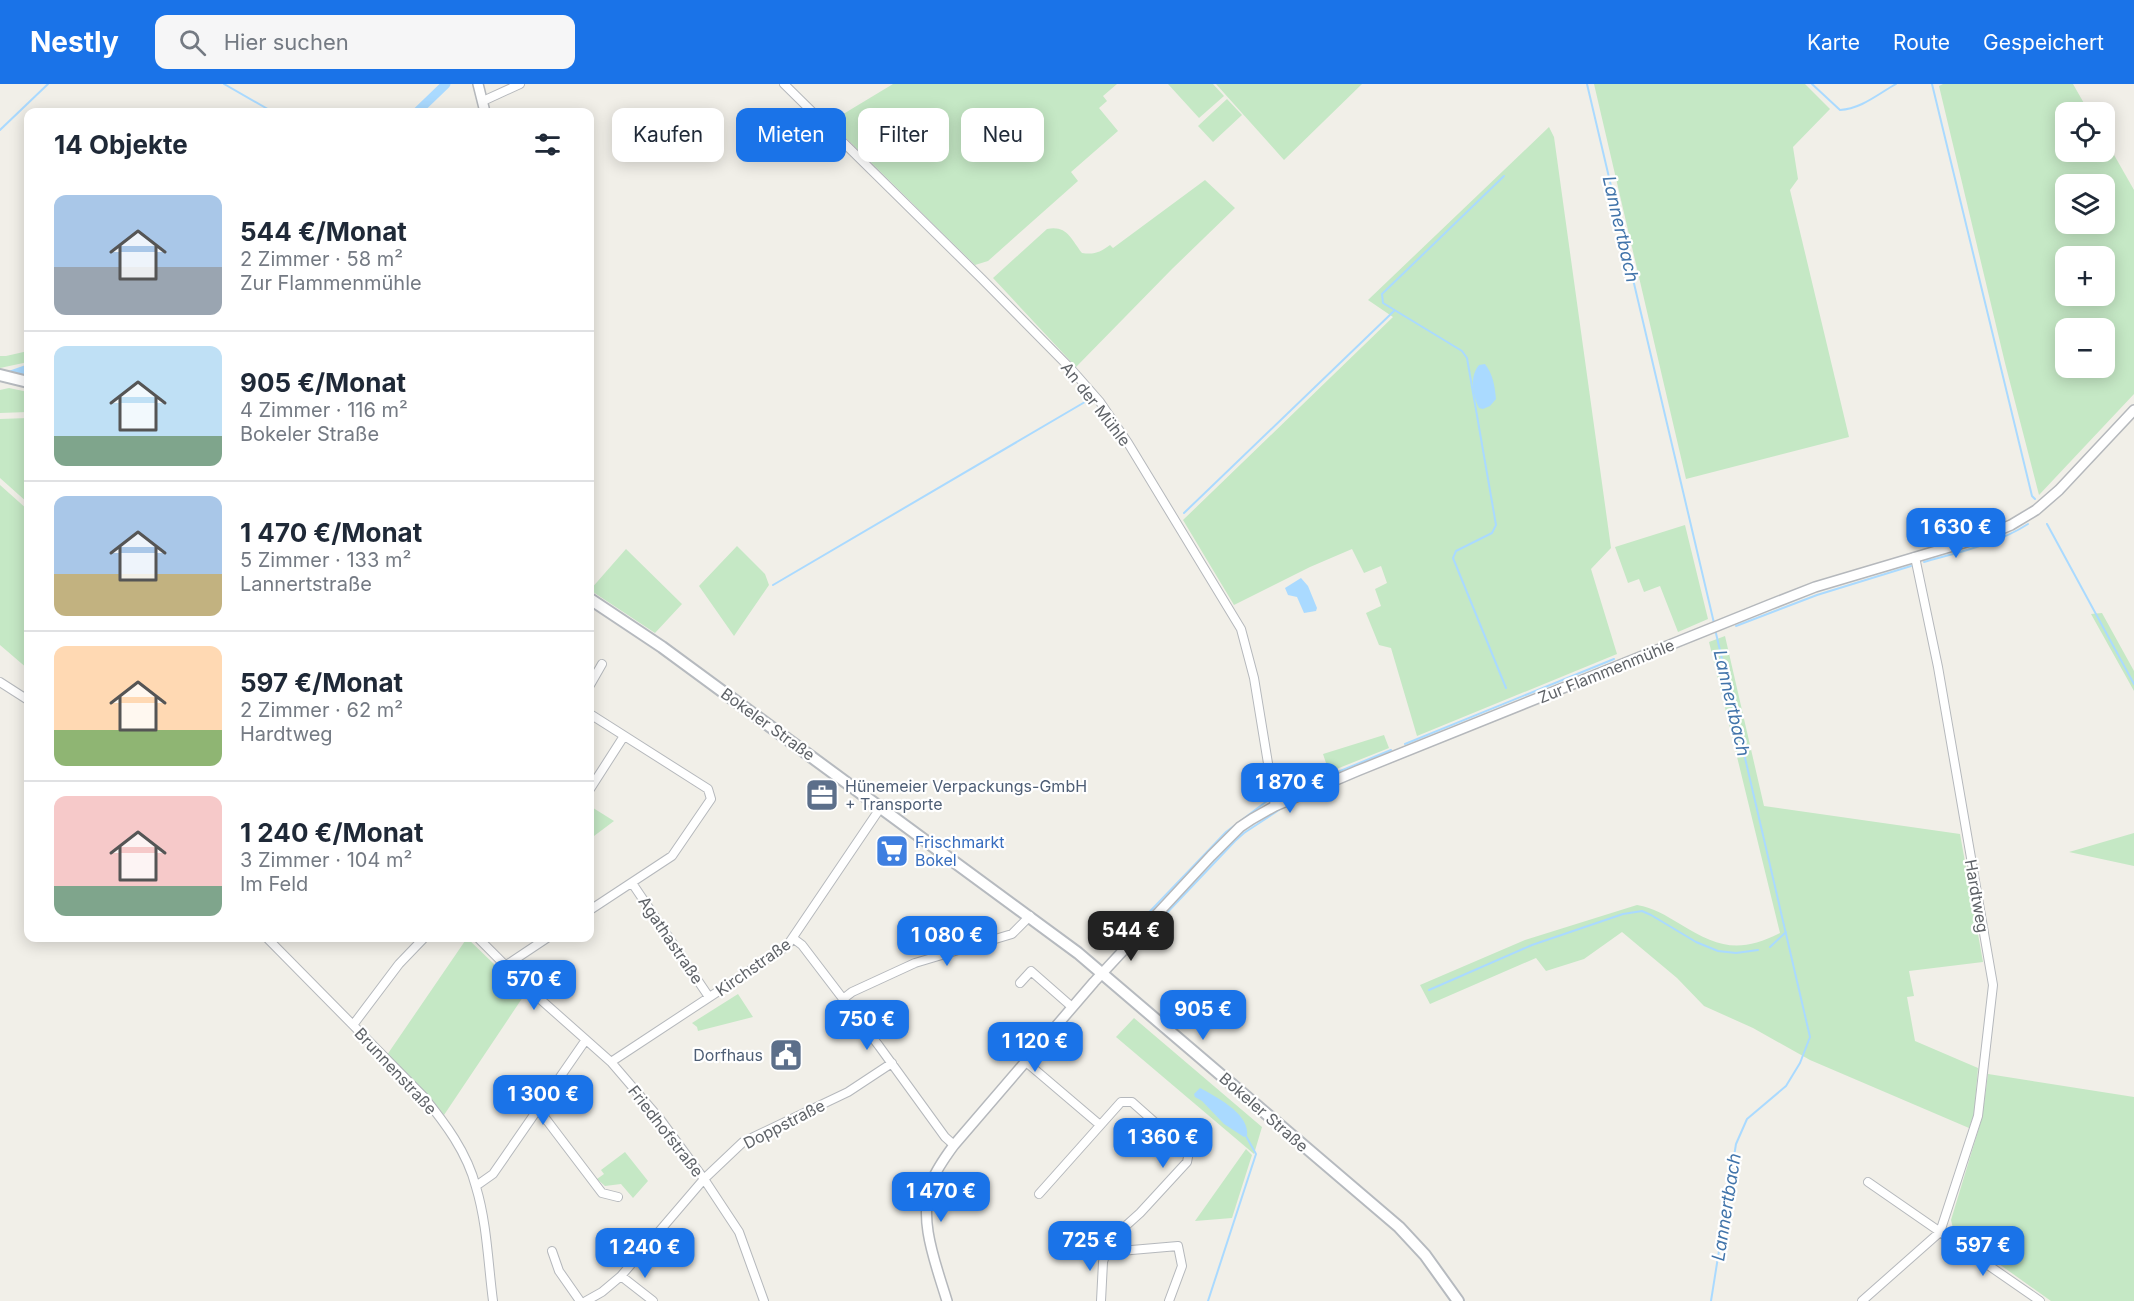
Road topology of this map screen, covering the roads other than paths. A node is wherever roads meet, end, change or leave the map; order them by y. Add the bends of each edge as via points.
1 (478, 84) edge
2 (520, 84) edge
3 (784, 84) edge
4 (483, 101) junction
5 (484, 108) edge
6 (0, 375) edge
7 (24, 381) edge
8 (2134, 411) edge
9 (1915, 557) junction
10 (594, 602) edge
11 (602, 664) dead end
12 (594, 677) edge
13 (0, 682) edge
14 (24, 697) edge
15 (594, 717) edge
16 (624, 736) junction
17 (594, 783) edge
18 (1275, 806) junction
19 (881, 807) junction
20 (632, 883) junction
21 (594, 907) edge
22 (1030, 916) junction
23 (794, 939) junction
24 (271, 942) edge
25 (420, 942) edge
26 (482, 942) edge
27 (541, 942) edge
28 (505, 966) junction
29 (1102, 974) junction
30 (1020, 983) dead end
31 (710, 997) junction
32 (843, 999) junction
33 (1072, 1007) junction
34 (353, 1025) junction
35 (585, 1041) junction
36 (611, 1062) junction
37 (1026, 1062) junction
38 (892, 1063) junction
39 (539, 1110) junction
40 (1100, 1125) junction
41 (954, 1145) junction
42 (704, 1179) junction
43 (1868, 1182) dead end
44 (476, 1186) junction
45 (1039, 1194) dead end
46 (618, 1197) dead end
47 (1940, 1232) junction
48 (1108, 1250) junction
49 (552, 1251) dead end
50 (621, 1276) junction
51 (493, 1301) edge
52 (580, 1301) edge
53 (586, 1301) edge
54 (652, 1301) edge
55 (764, 1301) edge
56 (947, 1301) edge
57 (1101, 1301) edge
58 (1169, 1301) edge
59 (1458, 1301) edge
60 (1862, 1301) edge
61 (2040, 1301) edge

1 - 4 street
2 - 4 street
3 - 18 street, An der Mühle via 1071,369 1128,443 1241,629 1254,678
4 - 5 street
6 - 7 main road
8 - 9 street, Zur Flammenmühle via 2036,510 1980,538
9 - 18 street, Zur Flammenmühle via 1815,587
9 - 47 street, Hardtweg via 1993,985 1978,1116
10 - 19 main road, Bokeler Straße
11 - 12 street
13 - 14 street
15 - 16 street
16 - 17 street
16 - 20 street, Agathastraße via 708,789 711,799 672,856
18 - 29 street, Zur Flammenmühle via 1230,837
19 - 22 main road, Bokeler Straße
19 - 23 street, Kirchstraße
20 - 21 street, Agathastraße
20 - 31 street, Agathastraße
22 - 29 main road, Bokeler Straße
22 - 32 street via 1012,934 915,963
23 - 31 street, Kirchstraße
23 - 32 street
24 - 34 street, Brunnenstraße
25 - 34 street
26 - 28 street, Friedhofstraße
27 - 28 street
28 - 35 street, Friedhofstraße
29 - 33 street, Zur Flammenmühle
29 - 59 main road, Bokeler Straße via 1399,1227
30 - 33 street via 1031,971
31 - 36 street, Kirchstraße
32 - 38 street
33 - 37 street, Zur Flammenmühle
34 - 44 street, Brunnenstraße via 443,1120 460,1147
35 - 36 street, Friedhofstraße
35 - 39 street
36 - 42 street, Friedhofstraße
37 - 40 street
37 - 41 street, Zur Flammenmühle
38 - 41 street
38 - 42 street, Doppstraße via 848,1092 743,1142
39 - 44 street via 493,1174
39 - 46 street via 602,1193
40 - 45 street
40 - 48 street via 1120,1102 1132,1102 1186,1150 1188,1157 1140,1213 1110,1240
41 - 56 street, Zur Flammenmühle via 932,1181 927,1218
42 - 50 street, Doppstraße
42 - 55 street, Friedhofstraße via 739,1232
43 - 47 street
44 - 51 street, Brunnenstraße
47 - 60 street
47 - 61 street
48 - 57 street via 1103,1262
48 - 58 street via 1178,1246 1182,1266
49 - 52 street via 559,1271
50 - 53 street, Doppstraße
50 - 54 street

